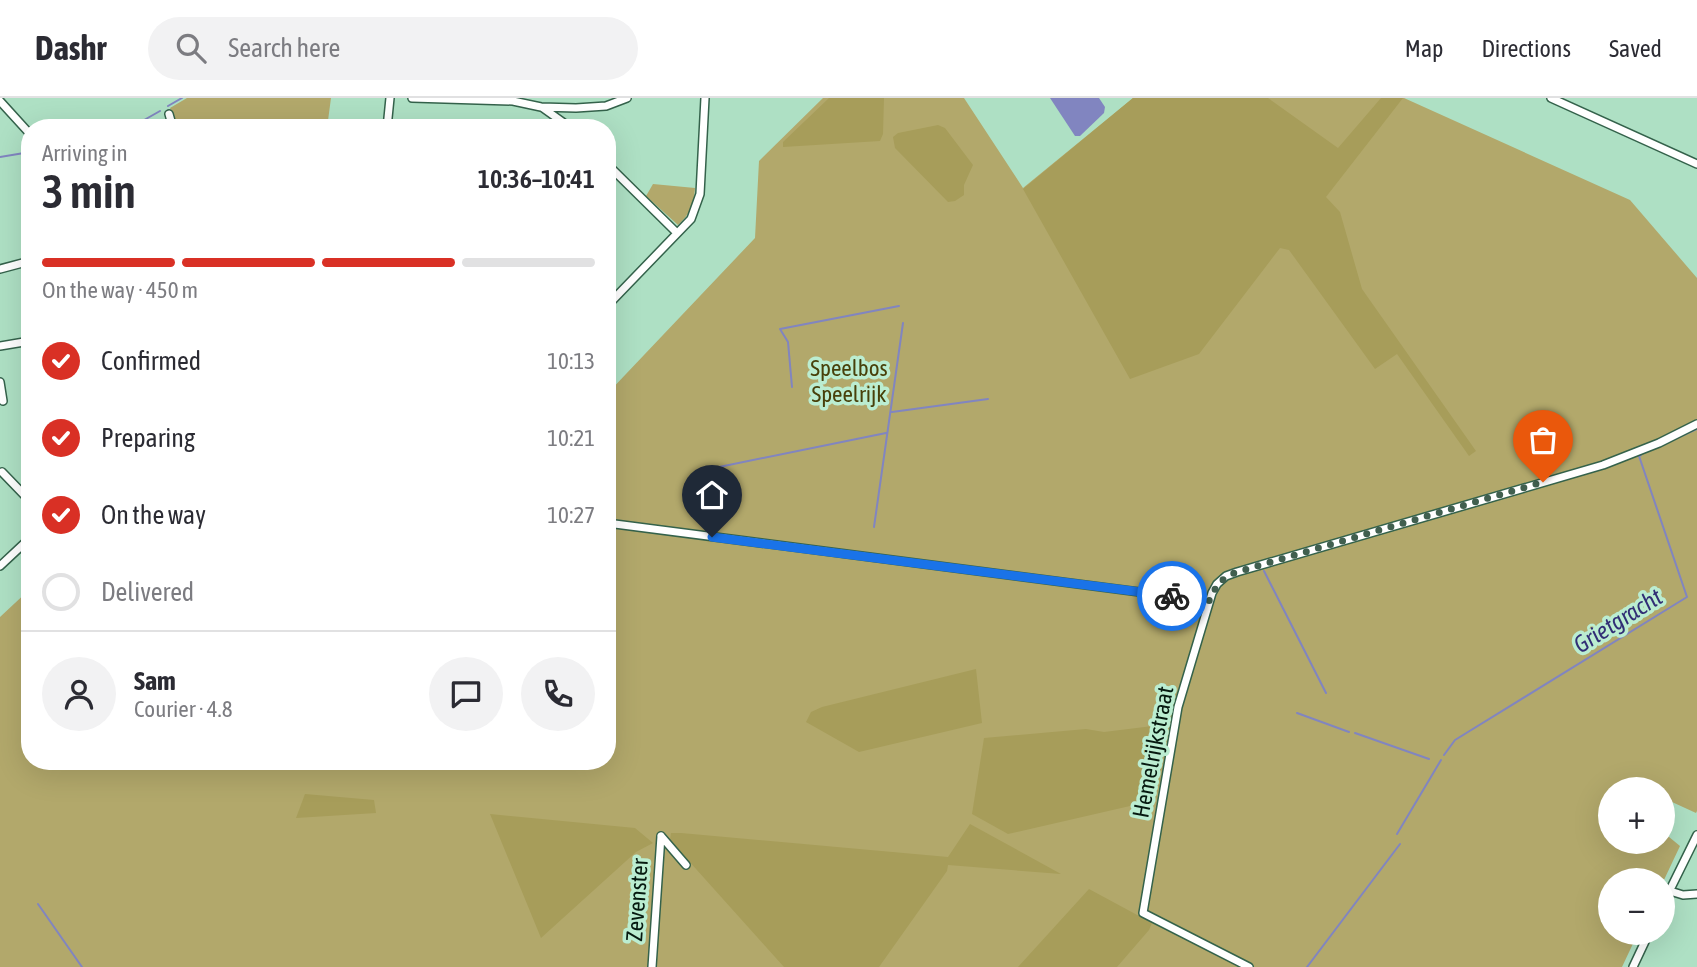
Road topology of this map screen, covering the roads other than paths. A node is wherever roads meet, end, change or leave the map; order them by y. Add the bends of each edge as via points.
1 (390, 98) edge
2 (412, 98) edge
3 (627, 98) edge
4 (705, 98) edge
5 (1550, 98) edge
6 (0, 101) edge
7 (541, 107) junction
8 (169, 114) dead end
9 (170, 119) edge
10 (388, 119) edge
11 (558, 119) edge
12 (21, 124) edge
13 (1697, 164) edge
14 (616, 173) edge
15 (677, 233) junction
16 (21, 263) edge
17 (0, 269) edge
18 (616, 297) edge
19 (21, 342) edge
20 (0, 346) edge
21 (0, 382) edge
22 (4, 401) dead end
23 (1697, 424) edge
24 (2, 472) dead end
25 (21, 492) edge
26 (616, 524) edge
27 (21, 546) edge
28 (0, 566) edge
29 (1209, 601) junction
30 (1697, 835) edge
31 (686, 865) dead end
32 (1675, 881) edge
33 (1675, 893) edge
34 (1697, 894) edge
35 (1643, 945) edge
36 (652, 967) edge
37 (1249, 967) edge
38 (1633, 967) edge

1 - 10 street
2 - 7 street via 513,101
3 - 7 street via 589,108
4 - 15 street via 699,194 691,219
5 - 13 street
6 - 12 street
7 - 11 street
8 - 9 street
14 - 15 street
15 - 18 street
16 - 17 street
19 - 20 street
21 - 22 street
23 - 29 street, Hemelrijkstraat via 1602,465 1237,572 1217,584
24 - 25 street
26 - 29 street
27 - 28 street
29 - 37 street, Hemelrijkstraat via 1178,707 1143,913
30 - 32 street
31 - 36 street, Zevenster via 661,836
33 - 34 street
35 - 38 street

